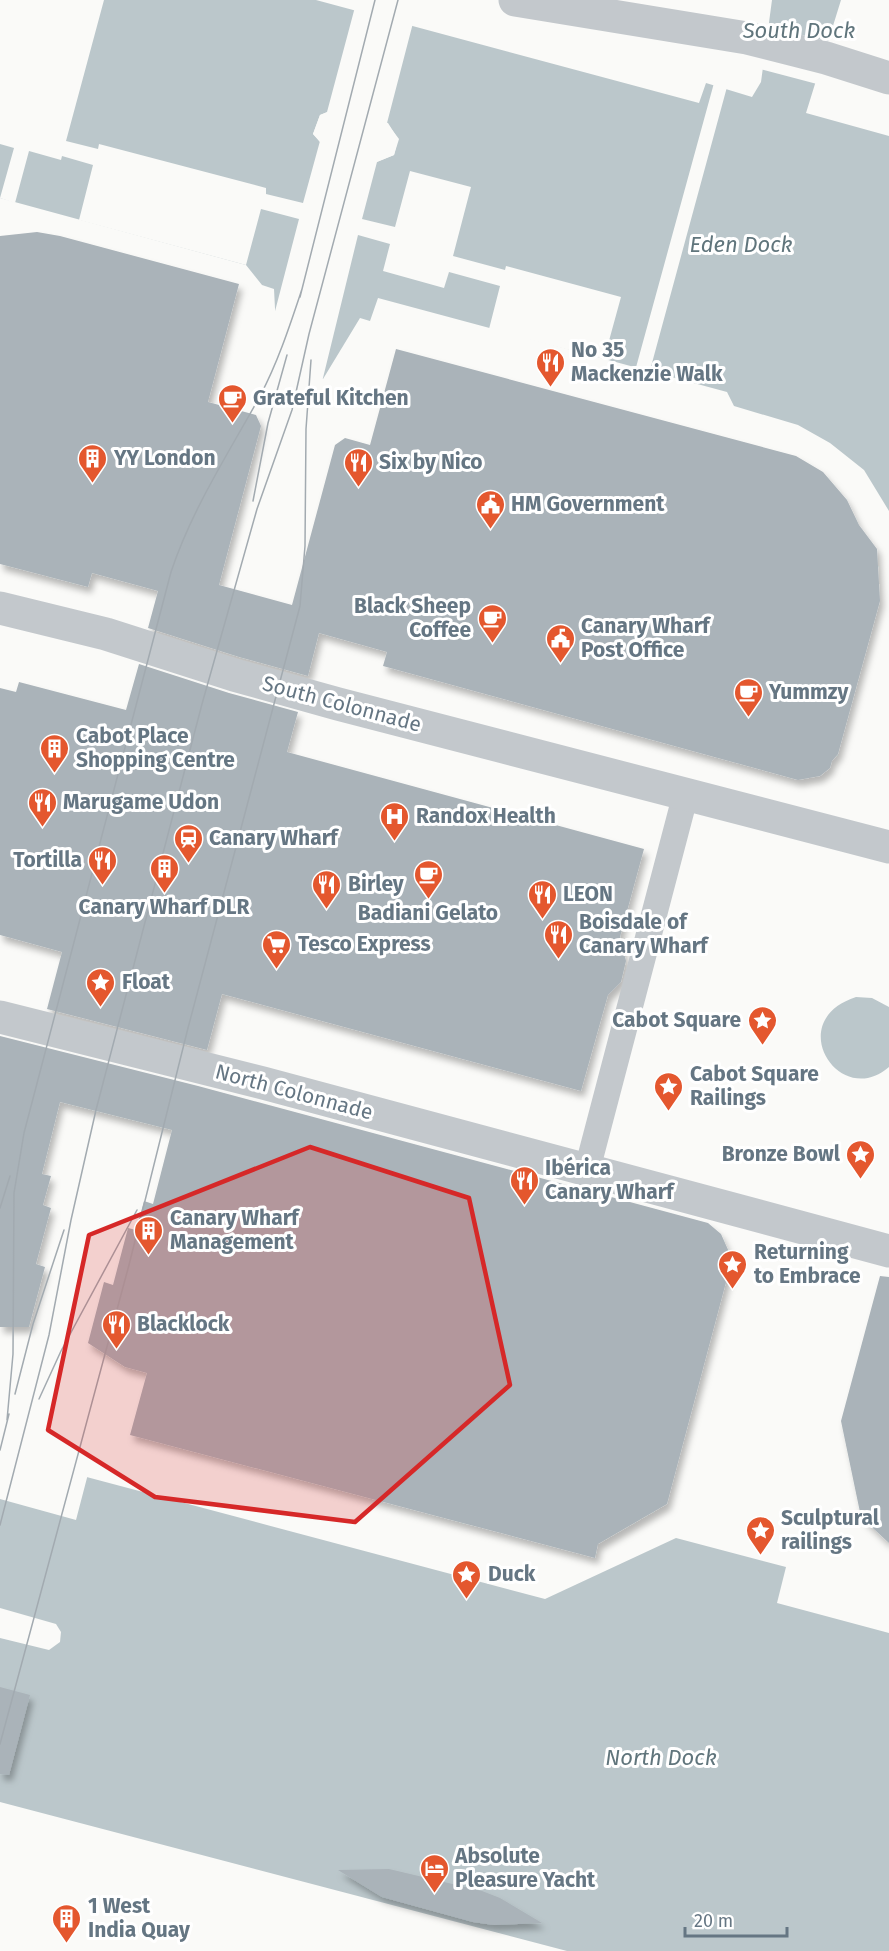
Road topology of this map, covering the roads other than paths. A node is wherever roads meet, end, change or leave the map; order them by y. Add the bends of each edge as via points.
1 (515, 0) edge
2 (889, 78) edge
3 (0, 608) edge
4 (686, 793) junction
5 (889, 847) edge
6 (0, 1017) edge
7 (587, 1170) junction
8 (889, 1251) edge

1 - 2 street via 754,40
3 - 4 street, South Colonnade via 106,634 338,704
4 - 5 street
4 - 7 street
6 - 7 street, North Colonnade
7 - 8 street

